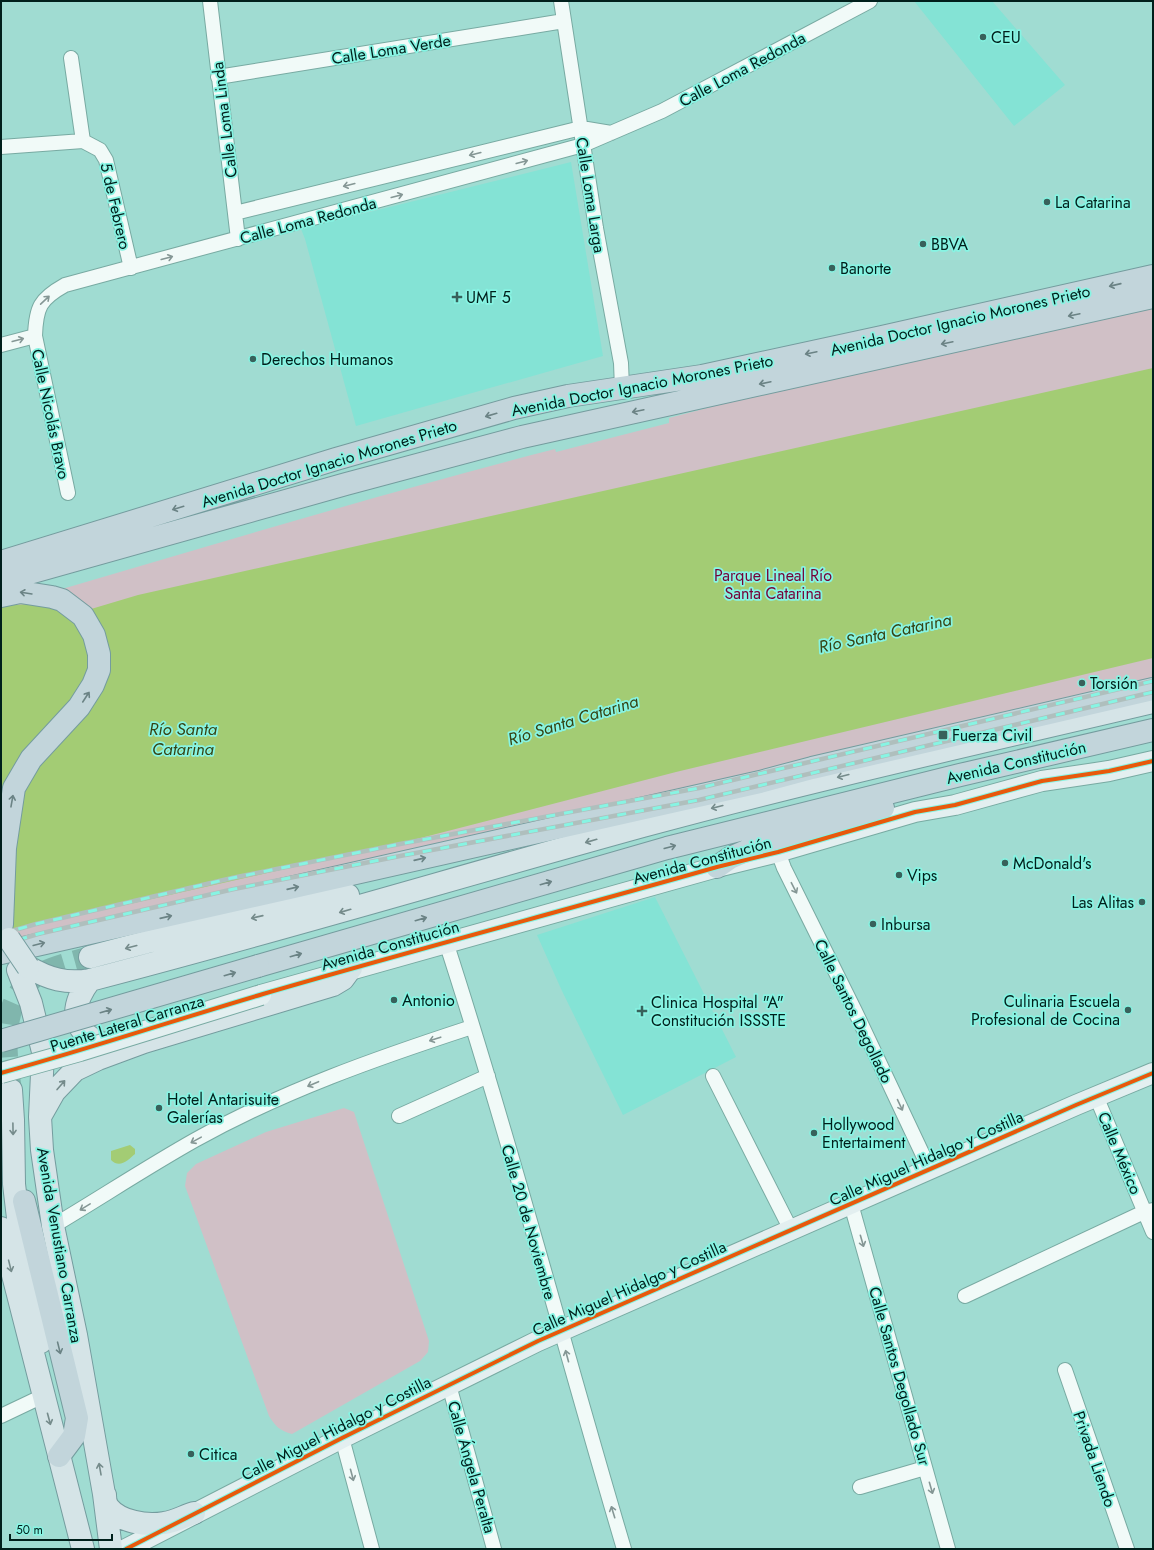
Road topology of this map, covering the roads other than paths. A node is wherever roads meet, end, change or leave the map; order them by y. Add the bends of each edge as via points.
1 (210, 1) edge
2 (561, 1) edge
3 (870, 1) edge
4 (564, 21) junction
5 (71, 58) dead end
6 (218, 77) junction
7 (581, 128) junction
8 (611, 133) junction
9 (83, 141) junction
10 (584, 145) junction
11 (1, 147) edge
12 (235, 213) junction
13 (238, 239) junction
14 (131, 268) junction
15 (1153, 276) edge
16 (1153, 297) edge
17 (35, 336) junction
18 (1, 345) edge
19 (622, 388) junction
20 (68, 493) dead end
21 (1, 562) edge
22 (1, 581) edge
23 (1, 596) edge
24 (1153, 689) edge
25 (1153, 702) edge
26 (1153, 730) edge
27 (1153, 762) edge
28 (960, 775) junction
29 (778, 852) junction
30 (501, 866) junction
31 (718, 867) junction
32 (3, 934) edge
33 (446, 942) junction
34 (90, 958) tunnel mouth
35 (23, 968) junction
36 (352, 968) junction
37 (90, 980) junction
38 (260, 995) joint
39 (472, 1027) junction
40 (1, 1041) edge
41 (125, 1048) junction
42 (1153, 1073) edge
43 (488, 1076) junction
44 (713, 1076) dead end
45 (6, 1082) edge
46 (1096, 1096) junction
47 (399, 1116) dead end
48 (40, 1117) junction
49 (930, 1170) junction
50 (24, 1201) dead end
51 (851, 1204) junction
52 (1148, 1211) edge
53 (53, 1226) junction
54 (791, 1230) junction
55 (1153, 1232) edge
56 (2, 1239) edge
57 (965, 1296) dead end
58 (560, 1331) junction
59 (36, 1359) junction
60 (1065, 1370) dead end
61 (448, 1385) junction
62 (43, 1396) junction
63 (1, 1416) edge
64 (342, 1438) junction
65 (59, 1456) junction
66 (925, 1468) junction
67 (860, 1487) dead end
68 (104, 1494) junction
69 (194, 1513) junction
70 (83, 1549) edge
71 (111, 1549) edge
72 (126, 1549) edge
73 (372, 1549) edge
74 (494, 1549) edge
75 (624, 1549) edge
76 (948, 1549) edge
77 (1127, 1549) edge

1 - 6 street, Calle Loma Linda
2 - 4 street, Calle Loma Larga
3 - 8 street, Calle Loma Redonda via 662,111
4 - 6 street, Calle Loma Verde
4 - 7 street, Calle Loma Larga
5 - 9 street
6 - 12 street, Calle Loma Linda
7 - 8 street, Calle Loma Redonda
7 - 10 street, Calle Loma Larga
7 -> 12 street, Calle Loma Redonda
8 - 10 street, Calle Loma Redonda
9 - 11 street
9 - 14 street, 5 de Febrero via 100,150 106,160
13 -> 10 street, Calle Loma Redonda
10 - 19 street, Calle Loma Larga via 596,228 621,363
12 - 13 street, Calle Loma Linda
14 -> 13 street, Calle Loma Redonda
17 -> 14 street, Calle Loma Redonda via 39,305 54,292 66,285
15 -> 19 highway, Avenida Doctor Ignacio Morones Prieto via 802,355 702,376
16 -> 22 highway, Avenida Doctor Ignacio Morones Prieto via 522,437
18 -> 17 street
17 - 20 street, Calle Nicolás Bravo
19 -> 21 highway, Avenida Doctor Ignacio Morones Prieto via 514,408 336,459
32 -> 23 highway via 5,848 14,788 31,759 79,707 93,686 99,670 99,654 94,635 82,616 62,600 20,592
32 -> 24 highway via 760,782
25 -> 30 main road, Avenida Constitución via 876,767 646,825
26 - 28 highway, Avenida Constitución
27 - 29 street, Avenida Constitución via 1042,781 955,805 915,812
28 - 31 highway via 948,786 931,794 746,851
40 -> 28 highway, Avenida Constitución, bridge via 667,848
29 - 31 street, Avenida Constitución
29 -> 49 street, Calle Santos Degollado
30 -> 34 main road via 348,895 147,942
30 -> 37 main road, Avenida Constitución
31 - 33 street, Avenida Constitución
32 - 35 main road, Avenida Venustiano Carranza, bridge
33 - 36 street, Avenida Constitución
33 - 39 street, Calle 20 de Noviembre
35 - 37 main road, Avenida Constitución via 60,981
35 - 48 main road, Avenida Venustiano Carranza via 43,1052
36 - 38 street, Avenida Constitución
36 - 41 main road via 343,979 333,985
37 - 41 main road via 81,992 75,1008 81,1028 95,1040
38 - 45 street, Puente Lateral Carranza, bridge via 80,1051
39 - 43 street, Calle 20 de Noviembre
39 -> 53 street via 372,1060 272,1102 196,1140
48 -> 41 main road via 54,1092 75,1070
42 - 46 street, Calle Miguel Hidalgo y Costilla
43 - 47 street
43 - 58 street, Calle 20 de Noviembre
44 - 54 street
45 -> 59 main road via 13,1120 14,1184 18,1218 42,1335
46 - 49 street, Calle Miguel Hidalgo y Costilla
46 - 52 street, Calle México
48 - 53 main road, Avenida Venustiano Carranza
49 - 51 street, Calle Miguel Hidalgo y Costilla
50 -> 65 highway via 77,1418 74,1436
51 - 54 street, Calle Miguel Hidalgo y Costilla
51 -> 66 street, Calle Santos Degollado Sur
52 - 55 street, Calle México
52 - 57 street
68 -> 53 main road, Avenida Venustiano Carranza via 76,1335
54 - 58 street, Calle Miguel Hidalgo y Costilla
56 -> 59 main road
58 - 61 street, Calle Miguel Hidalgo y Costilla
75 -> 58 street, Calle 20 de Noviembre
59 - 62 main road
60 - 77 street, Privada Liendo
61 - 64 street, Calle Miguel Hidalgo y Costilla
61 - 74 street, Calle Ángela Peralta
62 - 63 street
62 -> 65 main road
64 - 69 street, Calle Miguel Hidalgo y Costilla
64 -> 73 street
65 - 70 main road
66 - 67 street
66 -> 76 street, Calle Santos Degollado Sur
68 - 69 main road via 107,1506 134,1522 166,1523
68 - 71 main road, Avenida Venustiano Carranza
69 - 72 street, Calle Miguel Hidalgo y Costilla

